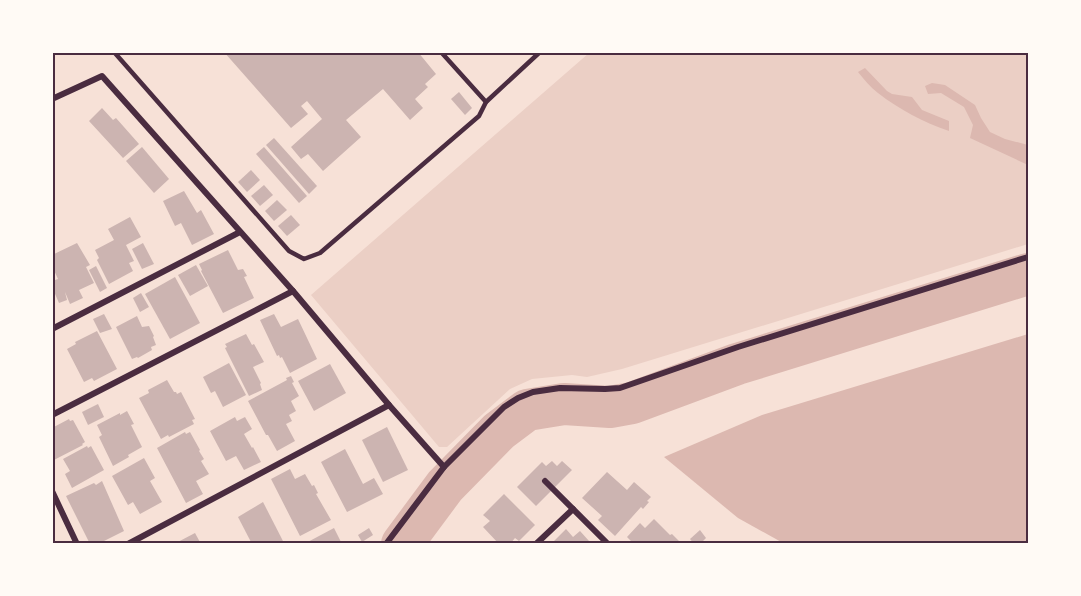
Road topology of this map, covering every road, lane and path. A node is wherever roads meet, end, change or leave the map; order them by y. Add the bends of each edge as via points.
1 (114, 52) edge
2 (441, 52) edge
3 (540, 52) edge
4 (52, 99) edge
5 (486, 102) junction
6 (240, 232) junction
7 (1029, 257) edge
8 (293, 291) junction
9 (52, 328) edge
10 (389, 405) junction
11 (52, 415) edge
12 (444, 467) junction
13 (545, 481) dead end
14 (52, 491) edge
15 (573, 508) junction
16 (77, 543) edge
17 (128, 543) edge
18 (386, 543) edge
19 (536, 543) edge
20 (608, 543) edge

1 - 5 lane via 289,250 304,259 320,253 479,116
2 - 5 lane
3 - 5 lane
4 - 6 street via 102,76
6 - 8 street
6 - 9 street
7 - 12 street via 738,347 620,388 532,392 504,406
8 - 10 street
8 - 11 street
10 - 12 street
10 - 17 street
12 - 18 street
13 - 15 street
14 - 16 street
15 - 19 street
15 - 20 street

